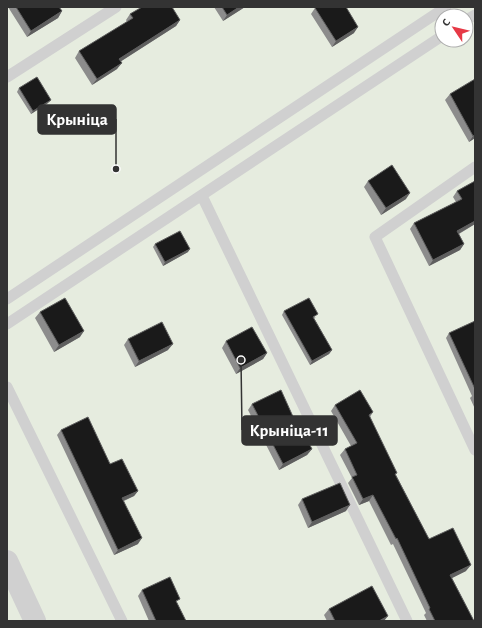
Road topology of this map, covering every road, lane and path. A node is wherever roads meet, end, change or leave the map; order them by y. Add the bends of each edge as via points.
1 (116, 7) edge
2 (446, 7) edge
3 (434, 41) edge
4 (7, 77) edge
5 (475, 167) edge
6 (202, 196) junction
7 (7, 299) edge
8 (7, 324) edge
9 (7, 388) edge
10 (475, 450) edge
11 (7, 561) edge
12 (35, 621) edge
13 (122, 621) edge
14 (407, 621) edge

1 - 4 lane
2 - 7 lane
3 - 6 lane
5 - 10 lane via 375,237
6 - 8 lane
6 - 14 lane
9 - 13 lane
11 - 12 street

